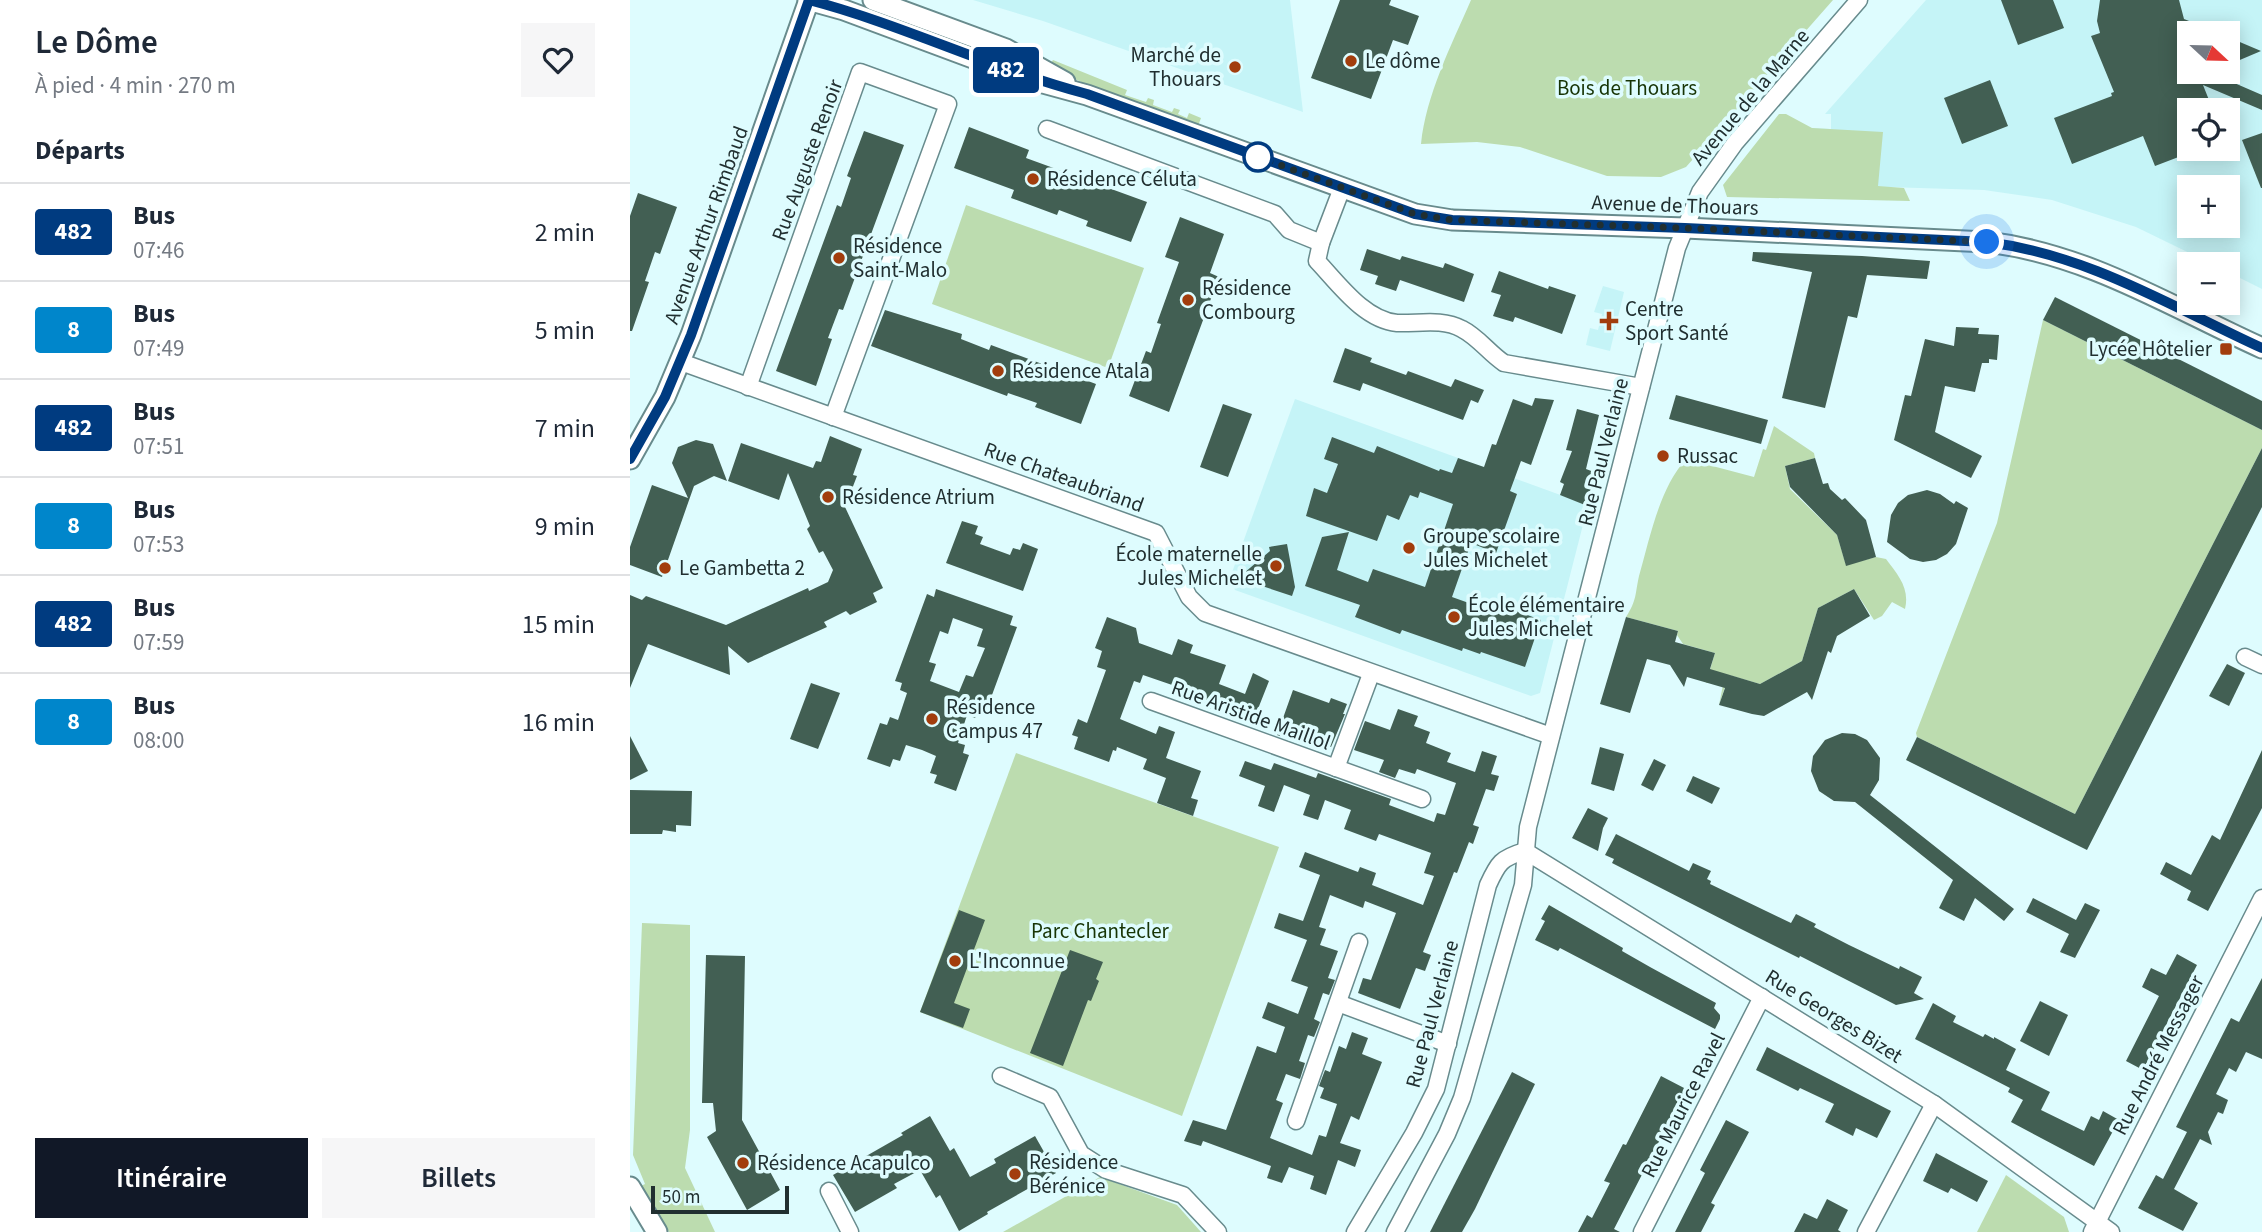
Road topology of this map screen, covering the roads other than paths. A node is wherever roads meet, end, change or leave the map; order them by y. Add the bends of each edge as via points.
1 (809, 0) edge
2 (873, 0) edge
3 (1859, 0) edge
4 (1087, 94) junction
5 (1047, 129) dead end
6 (1342, 188) junction
7 (1685, 228) junction
8 (1321, 243) junction
9 (2262, 348) edge
10 (681, 362) junction
11 (748, 387) junction
12 (1641, 387) junction
13 (833, 417) junction
14 (630, 458) edge
15 (2245, 657) dead end
16 (2262, 665) edge
17 (1371, 674) junction
18 (1151, 701) dead end
19 (1551, 736) junction
20 (1336, 768) junction
21 (1422, 799) dead end
22 (1525, 851) junction
23 (2262, 898) edge
24 (1359, 942) dead end
25 (1762, 997) junction
26 (1338, 1003) junction
27 (1448, 1044) junction
28 (1001, 1076) dead end
29 (1934, 1104) junction
30 (1296, 1121) dead end
31 (630, 1187) edge
32 (829, 1191) dead end
33 (2094, 1227) edge
34 (657, 1232) edge
35 (850, 1232) edge
36 (1218, 1232) edge
37 (1355, 1232) edge
38 (1395, 1232) edge
39 (1642, 1232) edge
40 (1866, 1232) edge
41 (2111, 1232) edge

1 - 4 street, Avenue de Thouars via 1032,80
1 - 10 street, Avenue Arthur Rimbaud
2 - 4 street, Avenue de Thouars via 1006,49
3 - 7 street, Avenue de la Marne via 1735,143 1700,192
4 - 6 street, Avenue de Thouars
5 - 8 street via 1275,214 1289,230
6 - 7 street, Avenue de Thouars via 1415,214 1452,220
6 - 8 street
7 - 9 street, Avenue de Thouars via 2031,248 2085,265
7 - 12 street, Rue Paul Verlaine
8 - 12 street via 1317,261 1356,301 1382,319 1446,323 1462,329 1504,363
10 - 11 street, Rue Chateaubriand
10 - 14 street, Avenue Arthur Rimbaud
11 - 13 street, Rue Chateaubriand
11 - 13 street, Rue Auguste Renoir via 860,72 948,104
12 - 19 street, Rue Paul Verlaine
13 - 17 street, Rue Chateaubriand via 1156,533 1189,597 1205,613
15 - 16 street
17 - 19 street, Rue Chateaubriand
17 - 20 street, Rue Aristide Maillol
18 - 20 street, Rue Aristide Maillol
19 - 22 street, Rue Paul Verlaine
20 - 21 street, Rue Aristide Maillol
22 - 25 street, Rue Georges Bizet
22 - 27 street, Rue Paul Verlaine via 1506,856 1488,884
22 - 38 street, Rue Paul Verlaine via 1515,918 1462,1098
23 - 33 street, Rue André Messager
24 - 26 street
25 - 29 street, Rue Georges Bizet
25 - 39 street, Rue Maurice Ravel
26 - 27 street
26 - 30 street
27 - 37 street, Rue Paul Verlaine via 1436,1089
28 - 36 street via 1050,1097 1080,1154 1106,1170 1182,1195
29 - 33 street, Rue Georges Bizet
29 - 40 street
31 - 34 street
32 - 35 street
33 - 41 street, Rue Georges Bizet

